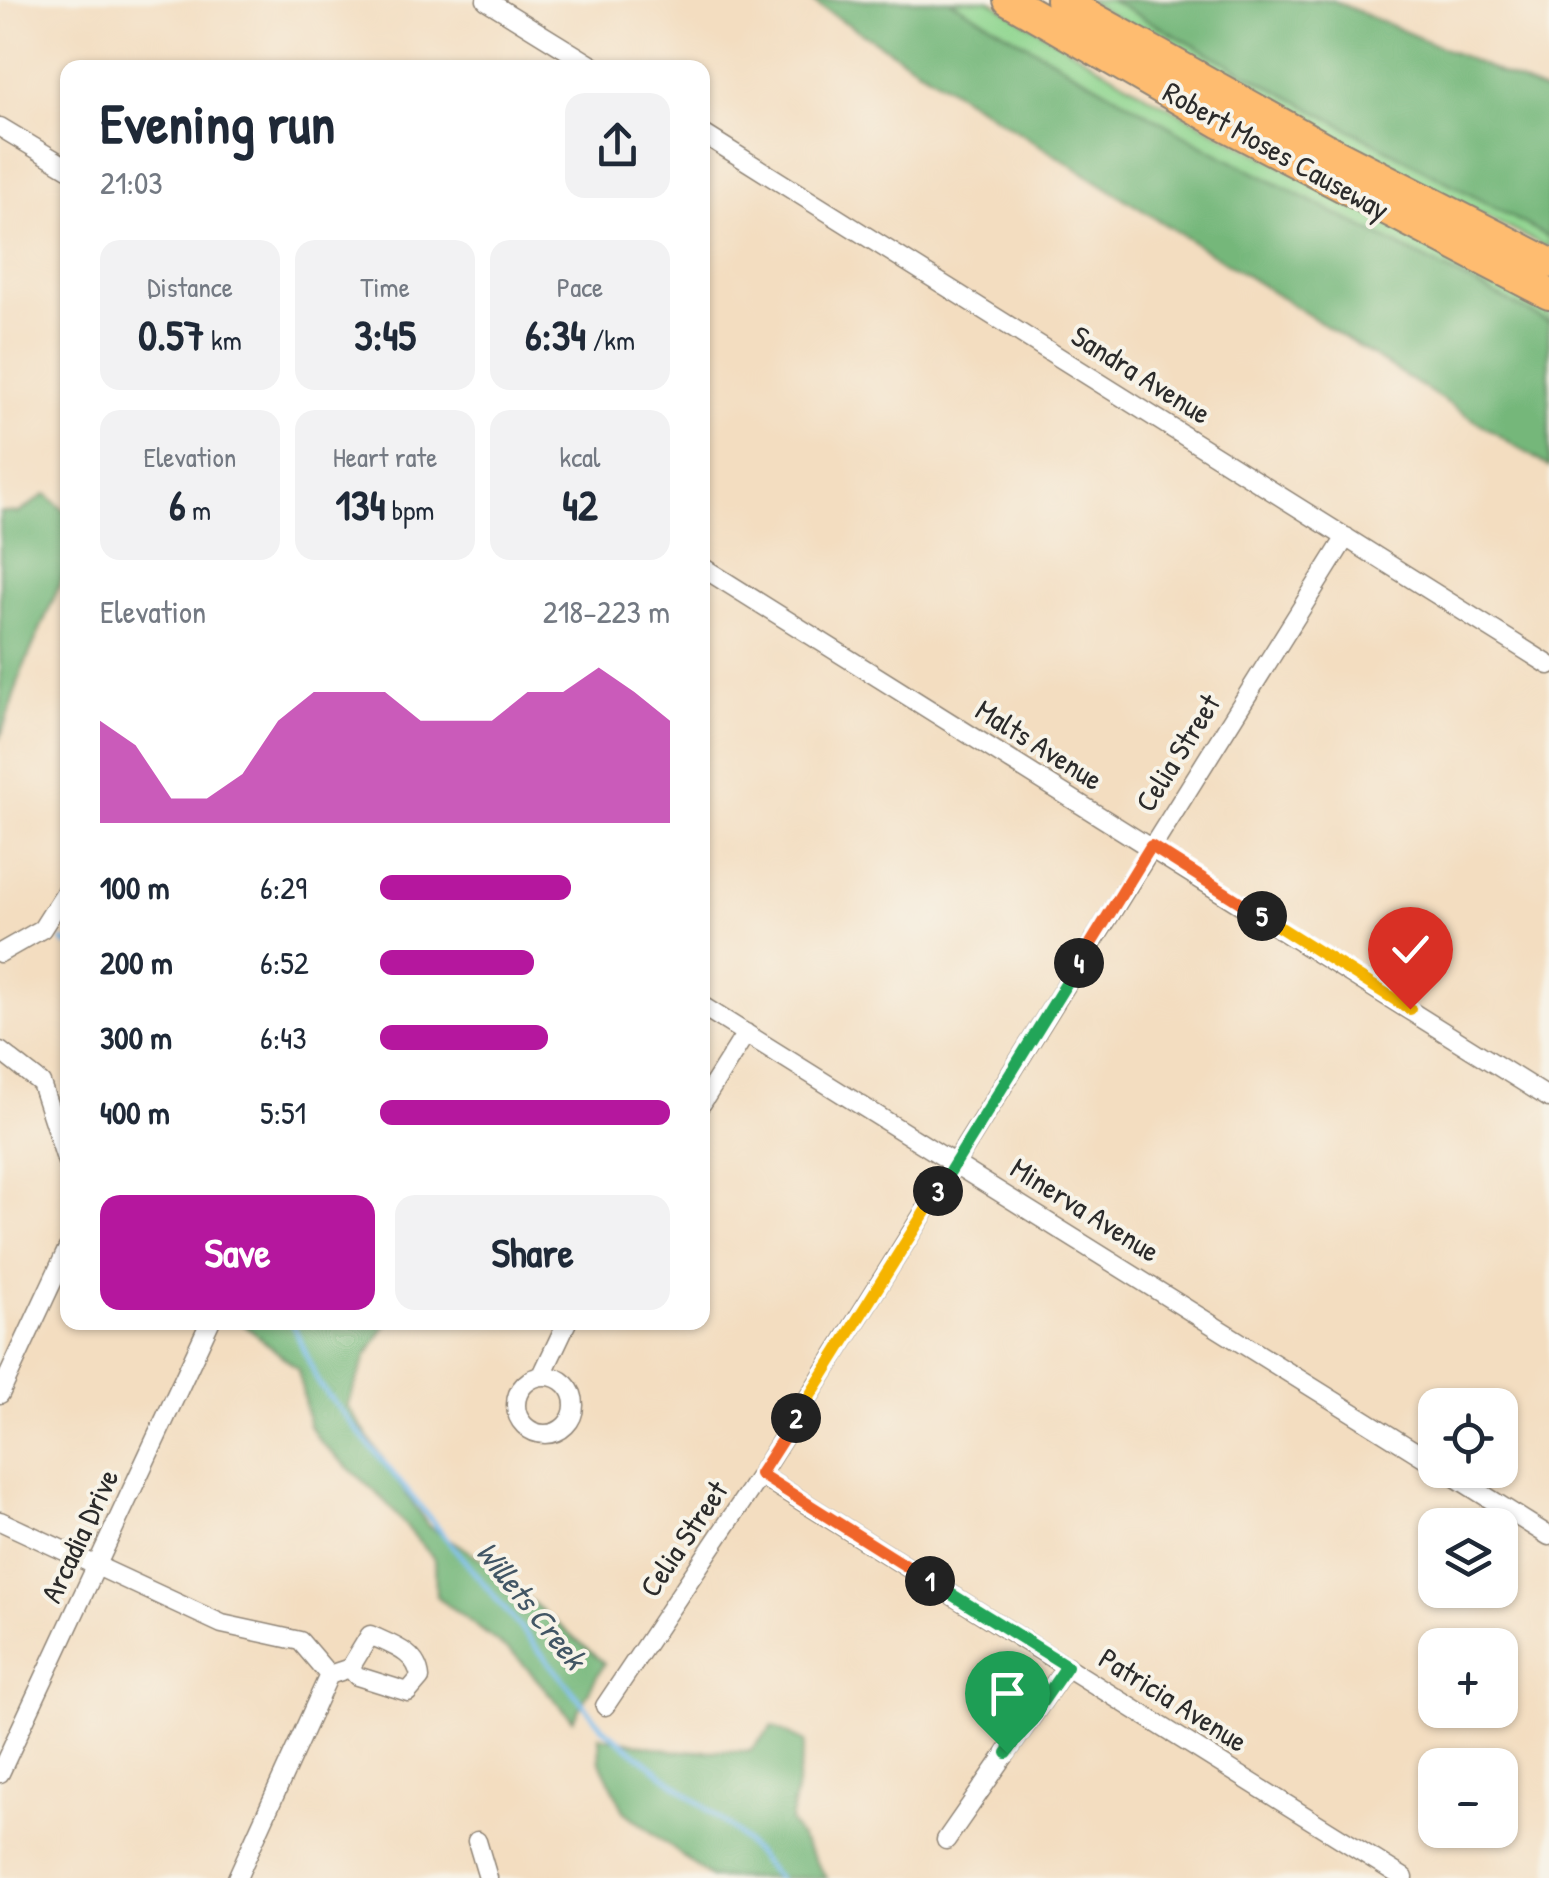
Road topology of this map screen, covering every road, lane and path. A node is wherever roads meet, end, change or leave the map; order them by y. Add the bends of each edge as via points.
1 (486, 0) edge
2 (1008, 0) edge
3 (1061, 0) edge
4 (579, 60) edge
5 (0, 127) edge
6 (710, 138) edge
7 (60, 163) edge
8 (1549, 264) edge
9 (1549, 294) edge
10 (1346, 537) junction
11 (710, 573) edge
12 (1549, 665) edge
13 (1151, 846) junction
14 (60, 901) edge
15 (0, 953) edge
16 (710, 1011) edge
17 (746, 1033) junction
18 (0, 1050) edge
19 (710, 1091) edge
20 (1549, 1098) edge
21 (60, 1140) edge
22 (956, 1161) junction
23 (60, 1265) edge
24 (206, 1330) edge
25 (563, 1330) edge
26 (542, 1376) dead end
27 (0, 1394) edge
28 (1418, 1453) edge
29 (760, 1474) junction
30 (1473, 1488) edge
31 (0, 1520) edge
32 (1549, 1536) edge
33 (97, 1566) junction
34 (1067, 1666) junction
35 (350, 1668) dead end
36 (328, 1675) junction
37 (606, 1706) dead end
38 (0, 1773) edge
39 (946, 1840) dead end
40 (476, 1841) dead end
41 (237, 1878) edge
42 (488, 1878) edge
43 (1404, 1878) edge

1 - 4 street
2 - 9 highway, Robert Moses Causeway via 1221,122
3 - 8 highway, Robert Moses Causeway via 1322,147
5 - 7 street
6 - 10 street, Sandra Avenue
10 - 12 street, Sandra Avenue
10 - 13 street, Celia Street
11 - 13 street, Malts Avenue
13 - 20 street, Malts Avenue
13 - 22 street, Celia Street
14 - 15 street via 42,929
16 - 17 street, Minerva Avenue
17 - 19 street
17 - 22 street, Minerva Avenue
18 - 21 street via 41,1083
22 - 28 street, Minerva Avenue
22 - 29 street, Celia Street
23 - 27 street
24 - 33 street, Arcadia Drive
25 - 26 street
29 - 34 street, Patricia Avenue
29 - 37 street, Celia Street
30 - 32 street
31 - 33 street
33 - 36 street via 222,1624 300,1641
33 - 38 street, Arcadia Drive
34 - 39 street
34 - 43 street, Patricia Avenue
35 - 36 street
36 - 41 street
40 - 42 street

